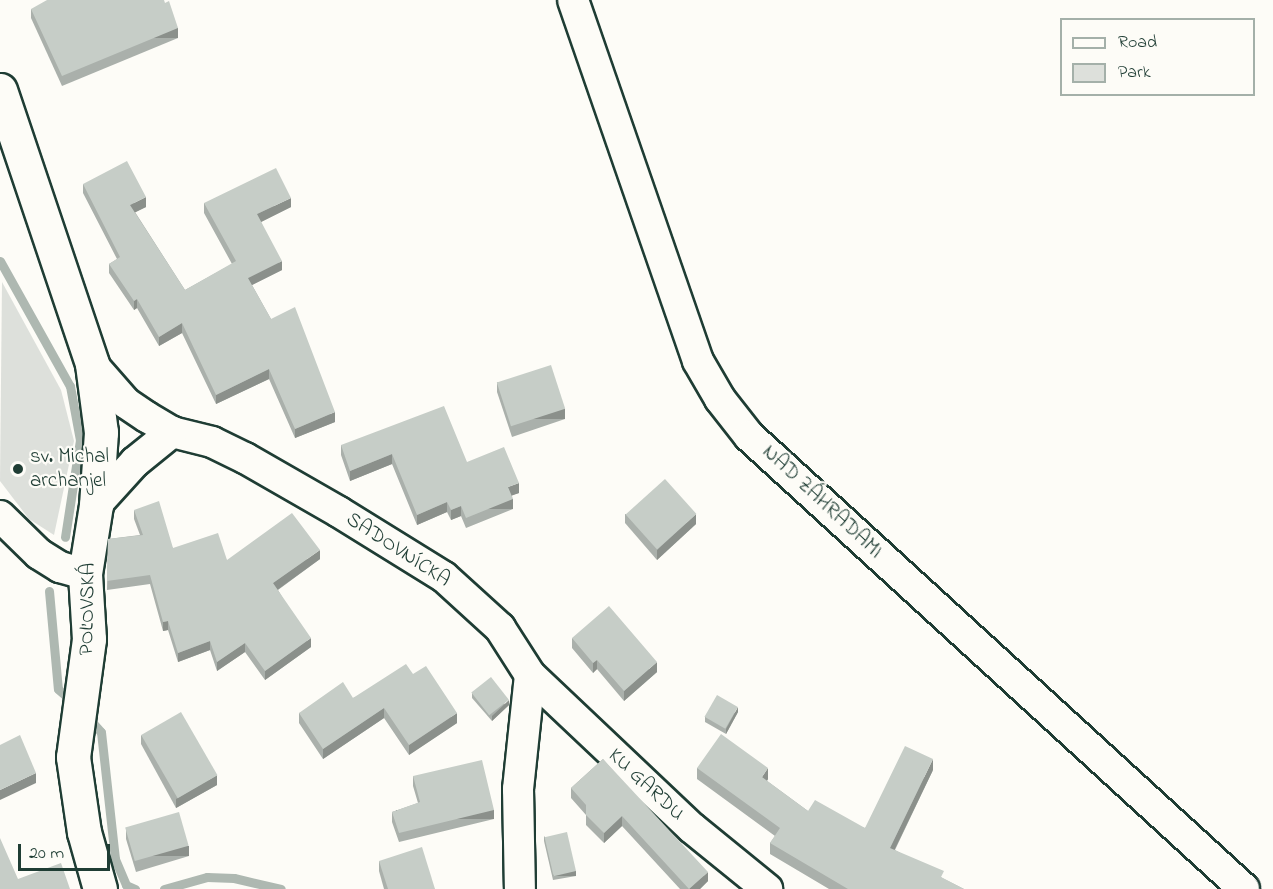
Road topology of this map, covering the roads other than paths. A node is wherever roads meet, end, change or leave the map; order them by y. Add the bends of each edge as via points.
1 (573, 0) edge
2 (0, 90) edge
3 (92, 364) junction
4 (172, 432) junction
5 (96, 505) junction
6 (0, 516) edge
7 (86, 574) junction
8 (530, 675) junction
9 (100, 889) edge
10 (520, 889) edge
11 (767, 889) edge
12 (1244, 889) edge

1 - 12 street, NAD ZÁHRADAMI via 698,361 720,399 749,436
2 - 3 street, POĽOVSKÁ
3 - 4 street, SADOVNÍCKA via 126,403
3 - 5 street, POĽOVSKÁ via 101,432
4 - 5 street via 135,462
4 - 8 street, SADOVNÍCKA via 212,442 245,458 444,577 500,628
5 - 7 street, POĽOVSKÁ
6 - 7 street via 39,554 60,567
7 - 9 street, POĽOVSKÁ via 89,639 73,734 84,832
8 - 10 street via 518,789
8 - 11 street, KU GARDU via 692,828

